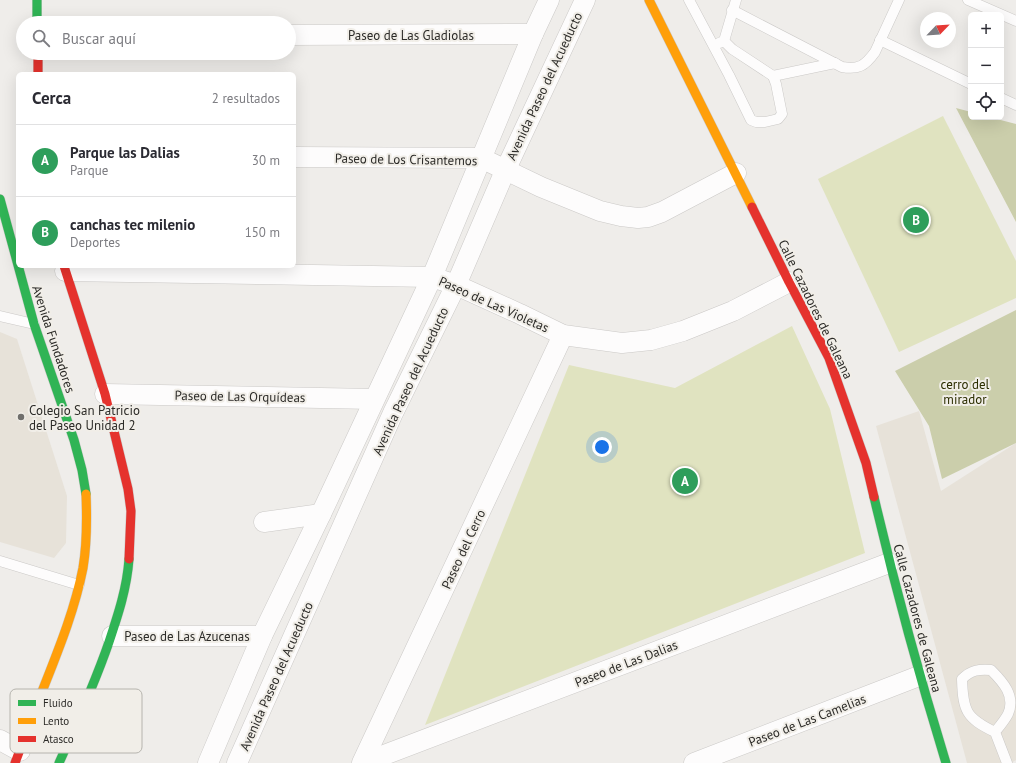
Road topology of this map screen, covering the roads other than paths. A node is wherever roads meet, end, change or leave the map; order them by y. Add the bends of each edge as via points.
1 (37, 0) edge
2 (530, 0) edge
3 (549, 0) edge
4 (585, 0) edge
5 (649, 0) edge
6 (689, 0) edge
7 (899, 0) edge
8 (968, 0) edge
9 (734, 5) edge
10 (37, 16) edge
11 (1016, 21) edge
12 (536, 26) junction
13 (296, 35) edge
14 (880, 40) junction
15 (724, 41) junction
16 (713, 46) junction
17 (38, 60) edge
18 (835, 63) junction
19 (38, 72) edge
20 (773, 76) junction
21 (968, 83) edge
22 (1004, 99) edge
23 (1016, 105) edge
24 (296, 157) edge
25 (481, 158) junction
26 (505, 171) junction
27 (736, 173) junction
28 (0, 199) edge
29 (16, 260) edge
30 (18, 268) edge
31 (65, 269) edge
32 (432, 277) junction
33 (789, 282) junction
34 (456, 285) junction
35 (0, 316) edge
36 (34, 324) junction
37 (563, 335) junction
38 (105, 394) junction
39 (374, 399) junction
40 (321, 514) junction
41 (264, 522) dead end
42 (0, 561) edge
43 (890, 563) junction
44 (79, 585) junction
45 (112, 636) junction
46 (262, 636) junction
47 (919, 676) junction
48 (43, 689) edge
49 (91, 689) edge
50 (995, 732) junction
51 (0, 740) edge
52 (10, 749) edge
53 (63, 753) edge
54 (59, 763) edge
55 (208, 763) edge
56 (237, 763) edge
57 (363, 763) edge
58 (694, 763) edge
59 (946, 763) edge
60 (1007, 763) edge

1 - 10 main road
2 - 12 street
3 - 12 street, Avenida Paseo del Acueducto
4 - 26 street, Avenida Paseo del Acueducto
5 - 27 main road, Calle Cazadores de Galeana
6 - 16 lane
7 - 14 lane
8 - 11 lane
9 - 15 lane
9 - 18 lane
12 - 13 street, Paseo de Las Gladiolas
12 - 25 street, Avenida Paseo del Acueducto
14 - 18 lane via 871,58 860,67 852,69
14 - 21 lane
15 - 16 lane
15 - 20 lane
16 - 20 lane via 751,120 756,122 778,119 782,114
17 - 19 main road
18 - 20 lane
22 - 23 lane
24 - 25 street, Paseo de Los Crisantemos
25 - 26 street, Paseo de Los Crisantemos
25 - 32 street, Avenida Paseo del Acueducto
26 - 27 street, Paseo de Los Crisantemos via 600,211 638,218 662,212
26 - 34 street, Avenida Paseo del Acueducto
27 - 33 main road, Calle Cazadores de Galeana
28 - 29 main road, Avenida Fundadores
30 - 36 main road, Avenida Fundadores
31 - 32 street, Paseo de Las Violetas
31 - 38 main road
32 - 34 street, Paseo de Las Violetas
32 - 39 street, Avenida Paseo del Acueducto
33 - 37 street, Paseo de Las Violetas via 733,311 683,331 651,340 622,343
33 - 43 main road, Calle Cazadores de Galeana via 829,358 845,401 866,464
34 - 37 street, Paseo de Las Violetas
34 - 56 street, Avenida Paseo del Acueducto via 393,413
35 - 36 lane
36 - 44 main road, Avenida Fundadores via 74,440 86,488 86,540
37 - 57 street, Paseo del Cerro
38 - 39 street, Paseo de Las Orquídeas
38 - 45 main road via 131,511 128,574
39 - 40 street, Avenida Paseo del Acueducto
40 - 41 street
40 - 46 street, Avenida Paseo del Acueducto
42 - 44 lane
43 - 47 main road, Calle Cazadores de Galeana
43 - 57 street, Paseo de Las Dalias
44 - 48 main road, Avenida Fundadores
45 - 46 street, Paseo de Las Azucenas
45 - 49 main road
46 - 55 street, Avenida Paseo del Acueducto
47 - 58 street, Paseo de Las Camelias
47 - 59 main road, Calle Cazadores de Galeana
50 - 50 lane via 978,724 969,714 963,700 962,679 978,669 991,670 1004,684 1011,701 1008,714
50 - 60 lane
51 - 52 street
53 - 54 main road

